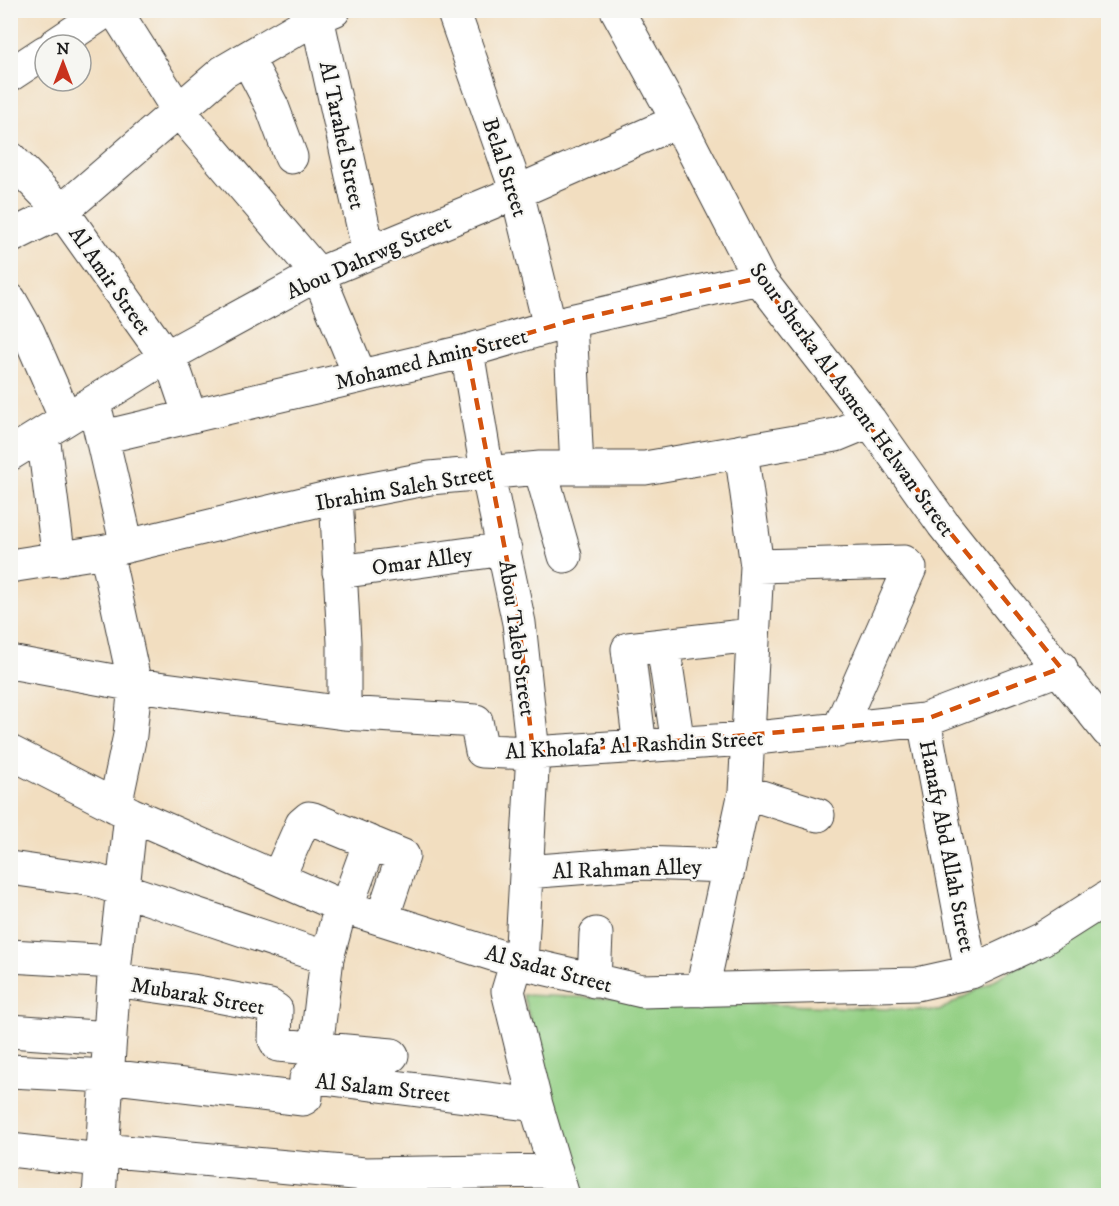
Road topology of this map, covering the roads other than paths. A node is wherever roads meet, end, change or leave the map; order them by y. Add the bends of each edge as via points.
1 (107, 10) edge
2 (115, 10) edge
3 (453, 10) edge
4 (617, 10) edge
5 (325, 14) edge
6 (73, 33) edge
7 (247, 58) junction
8 (33, 60) edge
9 (10, 75) edge
10 (178, 110) junction
11 (678, 121) junction
12 (291, 156) dead end
13 (10, 158) edge
14 (517, 192) junction
15 (62, 211) junction
16 (10, 237) edge
17 (369, 253) junction
18 (318, 274) junction
19 (759, 278) junction
20 (10, 300) edge
21 (560, 324) junction
22 (19, 336) edge
23 (467, 351) junction
24 (166, 357) junction
25 (360, 376) junction
26 (93, 401) junction
27 (190, 416) junction
28 (870, 421) junction
29 (54, 427) junction
30 (103, 437) junction
31 (741, 451) junction
32 (10, 454) edge
33 (540, 468) junction
34 (577, 468) junction
35 (487, 471) junction
36 (336, 496) junction
37 (117, 549) junction
38 (505, 549) junction
39 (565, 556) dead end
40 (59, 560) junction
41 (10, 566) edge
42 (757, 566) junction
43 (339, 572) junction
44 (752, 634) junction
45 (663, 645) junction
46 (10, 662) edge
47 (1061, 668) junction
48 (135, 685) junction
49 (344, 713) junction
50 (924, 720) junction
51 (838, 731) junction
52 (1108, 731) edge
53 (746, 739) junction
54 (678, 744) junction
55 (640, 747) junction
56 (10, 752) edge
57 (534, 753) junction
58 (745, 792) junction
59 (123, 810) junction
60 (818, 815) dead end
61 (370, 842) junction
62 (728, 866) junction
63 (10, 868) edge
64 (526, 872) junction
65 (278, 878) junction
66 (123, 891) junction
67 (1108, 897) edge
68 (344, 907) junction
69 (382, 919) junction
70 (596, 934) dead end
71 (10, 956) edge
72 (327, 958) junction
73 (521, 963) junction
74 (114, 971) junction
75 (971, 972) junction
76 (594, 981) junction
77 (702, 990) junction
78 (10, 1031) edge
79 (110, 1038) junction
80 (316, 1048) junction
81 (392, 1055) dead end
82 (10, 1071) edge
83 (107, 1076) junction
84 (536, 1106) junction
85 (10, 1150) edge
86 (102, 1155) junction
87 (559, 1183) edge
88 (99, 1196) edge

1 - 6 street
2 - 10 street
3 - 14 street, Belal Street
4 - 11 street, Sour Sherka Al Asment Helwan Street
5 - 7 street
5 - 17 street, Al Tarahel Street
7 - 10 street via 223,72
7 - 12 street via 272,106
8 - 9 street
10 - 15 street
10 - 18 street
11 - 14 street, Abou Dahrwg Street
11 - 19 street, Sour Sherka Al Asment Helwan Street
13 - 15 street, Al Amir Street
14 - 17 street, Abou Dahrwg Street
14 - 21 street, Belal Street
15 - 16 street
15 - 24 street, Al Amir Street
17 - 18 street, Abou Dahrwg Street
18 - 24 street, Abou Dahrwg Street
18 - 25 street
19 - 21 street, Mohamed Amin Street
19 - 28 street, Sour Sherka Al Asment Helwan Street
20 - 22 street
21 - 23 street, Mohamed Amin Street
21 - 34 street, Belal Street
22 - 29 street
23 - 25 street, Mohamed Amin Street
23 - 35 street, Abou Taleb Street
24 - 26 street, Abou Dahrwg Street
24 - 27 street, Al Amir Street
25 - 27 street, Mohamed Amin Street
26 - 29 street, Abou Dahrwg Street
26 - 30 street, Mubarak Street
27 - 30 street, Mohamed Amin Street
28 - 31 street, Ibrahim Saleh Street via 836,435
28 - 47 street, Sour Sherka Al Asment Helwan Street via 943,524
29 - 32 street, Abou Dahrwg Street
29 - 40 street
30 - 37 street, Mubarak Street
31 - 34 street, Ibrahim Saleh Street via 645,468
31 - 42 street
33 - 34 street, Ibrahim Saleh Street
33 - 35 street, Ibrahim Saleh Street
33 - 39 street
35 - 36 street, Ibrahim Saleh Street
35 - 38 street, Abou Taleb Street
36 - 37 street, Ibrahim Saleh Street
36 - 43 street
37 - 40 street, Ibrahim Saleh Street
37 - 48 street, Mubarak Street
38 - 43 street, Omar Alley
38 - 57 street, Abou Taleb Street via 519,623
40 - 41 street, Ibrahim Saleh Street
42 - 44 street
42 - 51 street via 904,562 910,568
43 - 49 street
44 - 45 street
44 - 53 street
45 - 54 street
45 - 55 street via 628,649 618,667
46 - 48 street, Al Kholafa' Al Rashdin Street
47 - 50 street, Al Kholafa' Al Rashdin Street
47 - 52 street, Sour Sherka Al Asment Helwan Street
48 - 49 street, Al Kholafa' Al Rashdin Street
48 - 59 street, Mubarak Street
49 - 57 street, Al Kholafa' Al Rashdin Street via 476,721 482,751
50 - 51 street, Al Kholafa' Al Rashdin Street
50 - 75 street, Hanafy Abd Allah Street
51 - 53 street, Al Kholafa' Al Rashdin Street
53 - 54 street, Al Kholafa' Al Rashdin Street
53 - 58 street
54 - 55 street, Al Kholafa' Al Rashdin Street
55 - 57 street, Al Kholafa' Al Rashdin Street
56 - 59 street, Al Sadat Street
57 - 64 street, Abou Taleb Street
58 - 60 street
58 - 62 street
59 - 65 street, Al Sadat Street
59 - 66 street, Mubarak Street
61 - 65 street via 309,818 302,824
61 - 68 street
61 - 69 street via 404,858
62 - 64 street, Al Rahman Alley via 641,863
62 - 77 street
63 - 66 street via 94,880
64 - 73 street, Abou Taleb Street
65 - 68 street, Al Sadat Street
66 - 72 street
66 - 74 street, Mubarak Street
67 - 75 street, Al Sadat Street via 1042,939
68 - 69 street, Al Sadat Street
68 - 72 street
69 - 73 street, Al Sadat Street
70 - 76 street
71 - 74 street
72 - 80 street
73 - 76 street, Al Sadat Street
73 - 84 street via 508,991
74 - 79 street, Mubarak Street
74 - 80 street, Mubarak Street via 172,988 270,1006 276,1010 278,1045
75 - 77 street, Al Sadat Street via 917,984
76 - 77 street, Al Sadat Street via 642,991
78 - 79 street
79 - 83 street, Mubarak Street
80 - 81 street, Mubarak Street
82 - 83 street
83 - 84 street, Al Salam Street via 303,1100 309,1076
83 - 86 street, Mubarak Street
84 - 87 street
85 - 86 street
86 - 87 street
86 - 88 street, Mubarak Street

